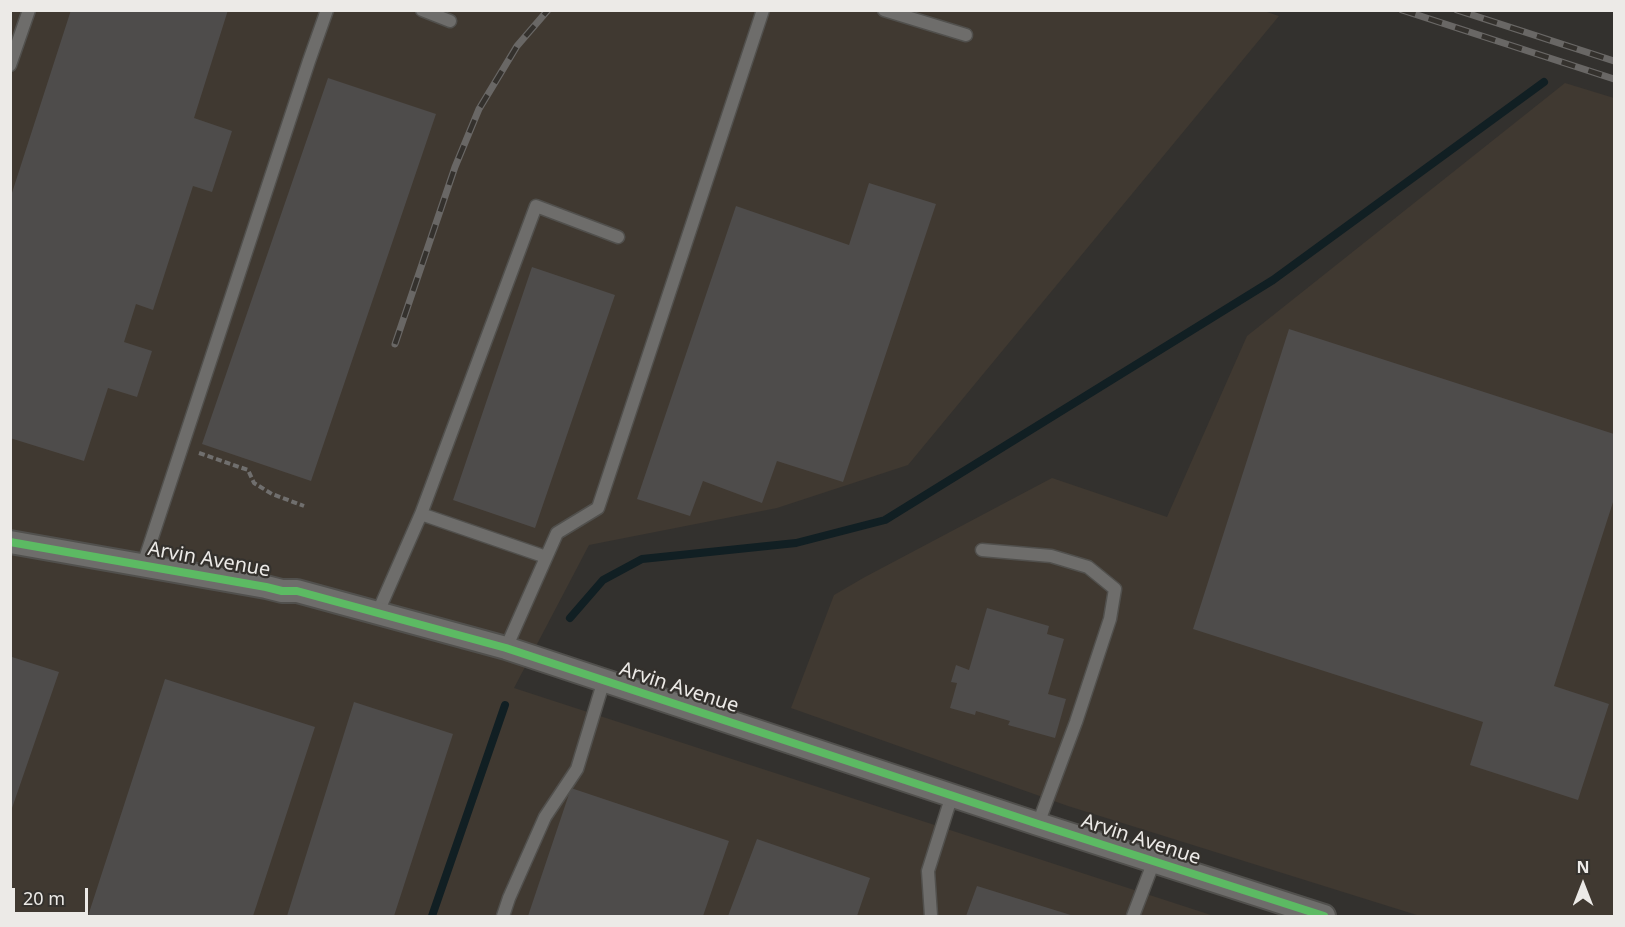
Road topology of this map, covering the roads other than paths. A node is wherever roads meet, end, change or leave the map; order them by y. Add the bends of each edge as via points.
1 (28, 10) edge
2 (327, 10) edge
3 (422, 10) edge
4 (763, 10) edge
5 (884, 10) edge
6 (450, 21) dead end
7 (966, 35) dead end
8 (10, 65) edge
9 (618, 237) dead end
10 (421, 514) junction
11 (10, 542) edge
12 (982, 550) dead end
13 (546, 557) junction
14 (143, 565) junction
15 (378, 612) junction
16 (506, 648) junction
17 (604, 680) junction
18 (952, 795) junction
19 (1038, 824) junction
20 (1154, 861) junction
21 (502, 916) edge
22 (931, 916) edge
23 (1133, 916) edge
24 (1324, 916) edge

1 - 8 lane
2 - 14 lane
3 - 6 lane
4 - 13 lane via 598,508 557,533
5 - 7 lane
9 - 10 lane via 536,206
10 - 13 lane
10 - 15 lane
11 - 14 street, Arvin Avenue
12 - 19 lane via 1051,556 1088,567 1115,589 1110,619
13 - 16 lane
14 - 15 street, Arvin Avenue via 297,591
15 - 16 street, Arvin Avenue
16 - 17 street, Arvin Avenue
17 - 18 street, Arvin Avenue
17 - 21 lane via 577,769 545,817
18 - 19 street, Arvin Avenue
18 - 22 lane via 928,871
19 - 20 street, Arvin Avenue
20 - 23 lane
20 - 24 street, Arvin Avenue

